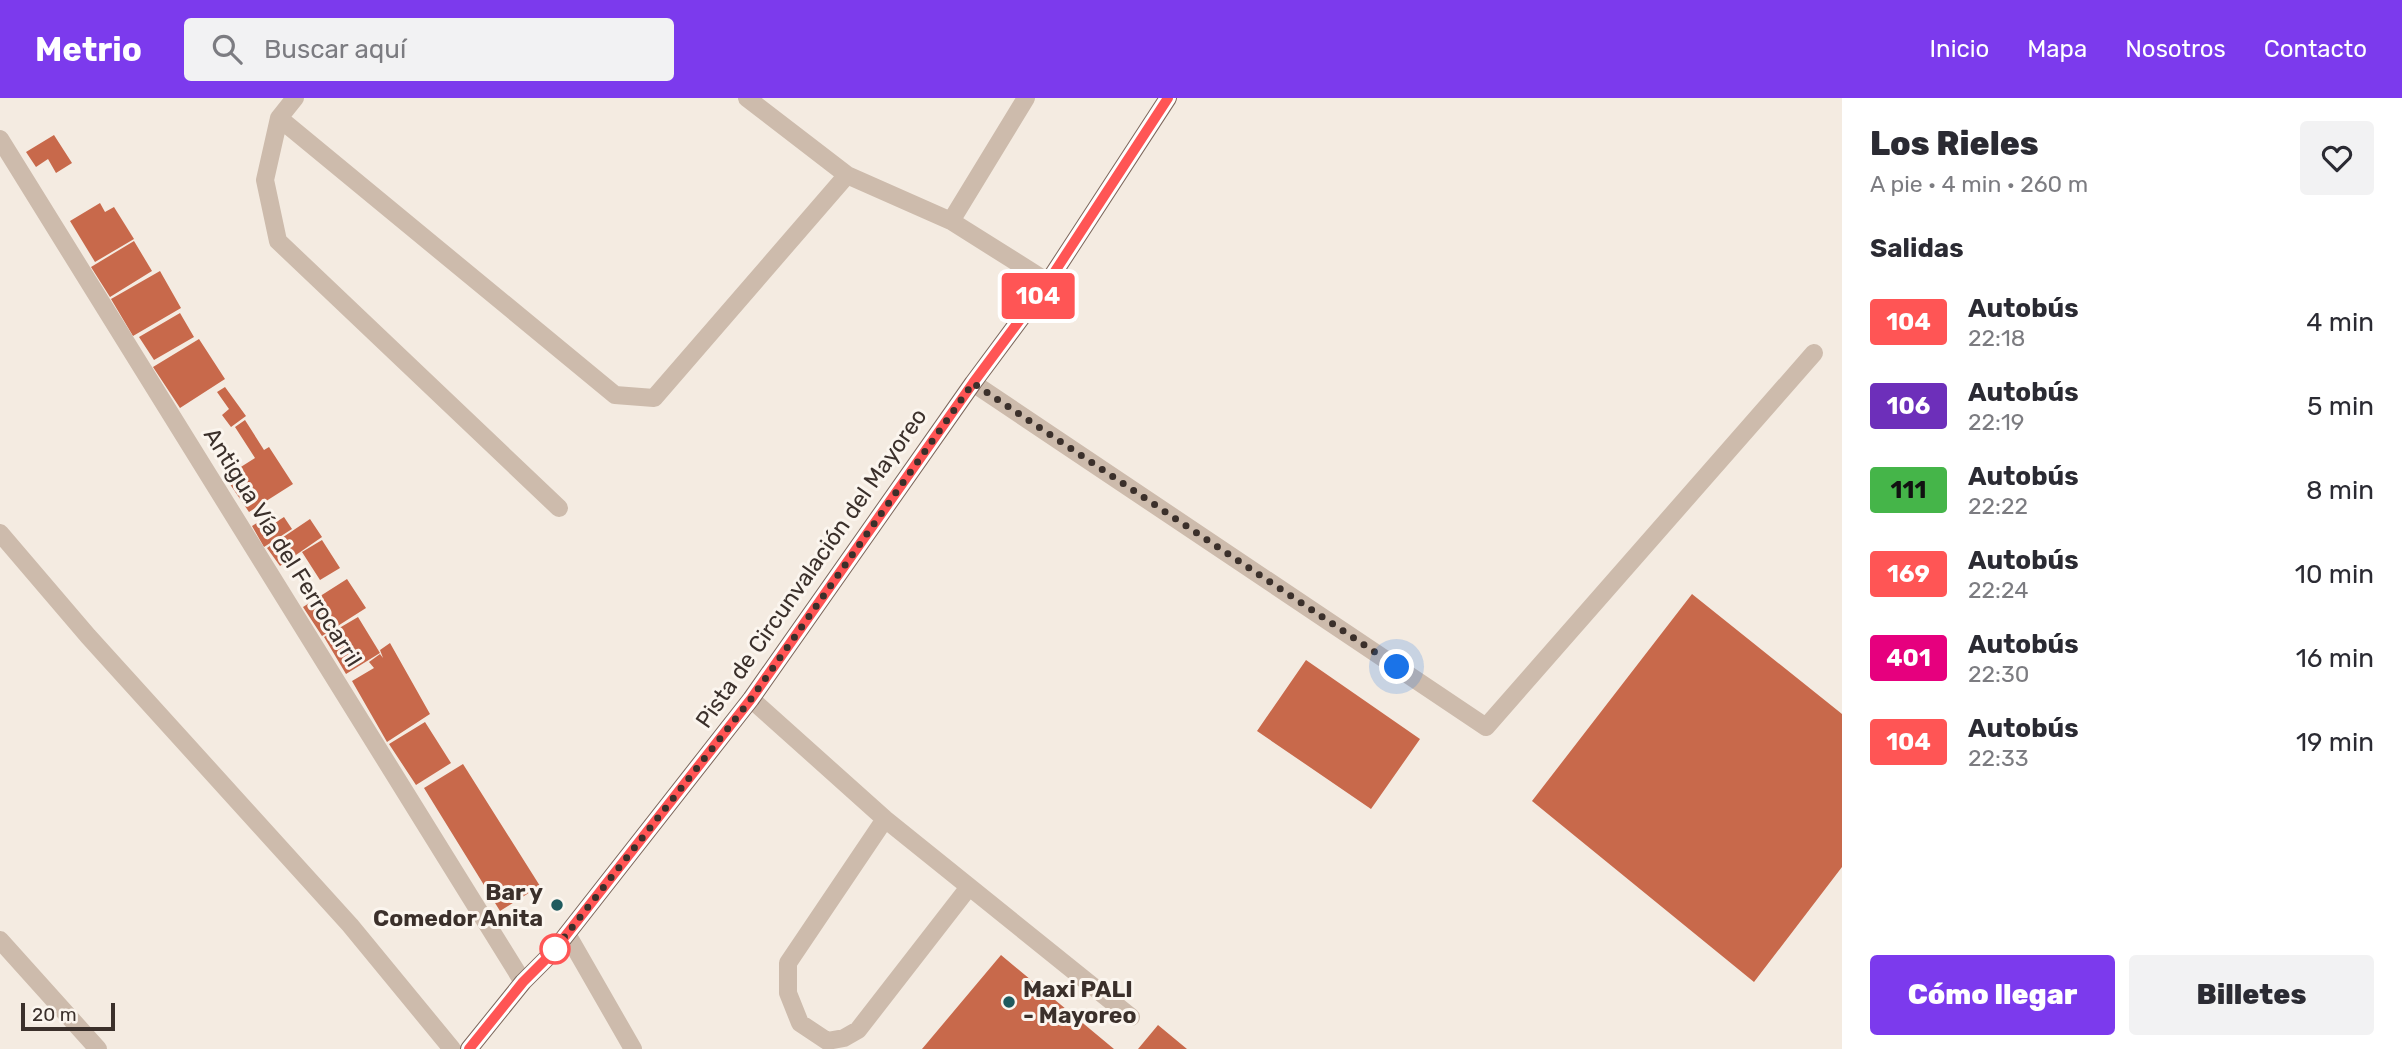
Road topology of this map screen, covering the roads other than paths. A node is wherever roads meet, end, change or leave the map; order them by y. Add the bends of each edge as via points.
1 (295, 98) edge
2 (747, 98) edge
3 (1026, 98) edge
4 (1168, 98) edge
5 (279, 118) junction
6 (0, 139) edge
7 (847, 175) junction
8 (951, 221) junction
9 (1048, 282) junction
10 (1814, 353) dead end
11 (973, 383) junction
12 (559, 508) dead end
13 (0, 533) edge
14 (751, 699) junction
15 (885, 818) junction
16 (969, 887) junction
17 (567, 934) junction
18 (0, 940) edge
19 (523, 982) junction
20 (1131, 1017) dead end
21 (98, 1049) edge
22 (452, 1049) edge
23 (469, 1049) edge
24 (633, 1049) edge

1 - 5 street
2 - 7 street
3 - 8 street
4 - 9 main road, Pista de Circunvalación del Mayoreo
5 - 7 street via 615,395 654,398
5 - 12 street via 265,180 278,241
6 - 19 street, Antigua Vía del Ferrocarril
7 - 8 street
8 - 9 street
9 - 11 main road, Pista de Circunvalación del Mayoreo
10 - 11 street via 1486,727
11 - 14 main road, Pista de Circunvalación del Mayoreo
13 - 22 street via 350,925
14 - 15 street
14 - 17 main road, Pista de Circunvalación del Mayoreo
15 - 16 street
15 - 16 street via 788,963 788,993 800,1023 827,1041 858,1030
16 - 20 street
17 - 19 main road, Pista de Circunvalación del Mayoreo
17 - 24 street
18 - 21 street
19 - 23 main road, Pista de Circunvalación del Mayoreo

